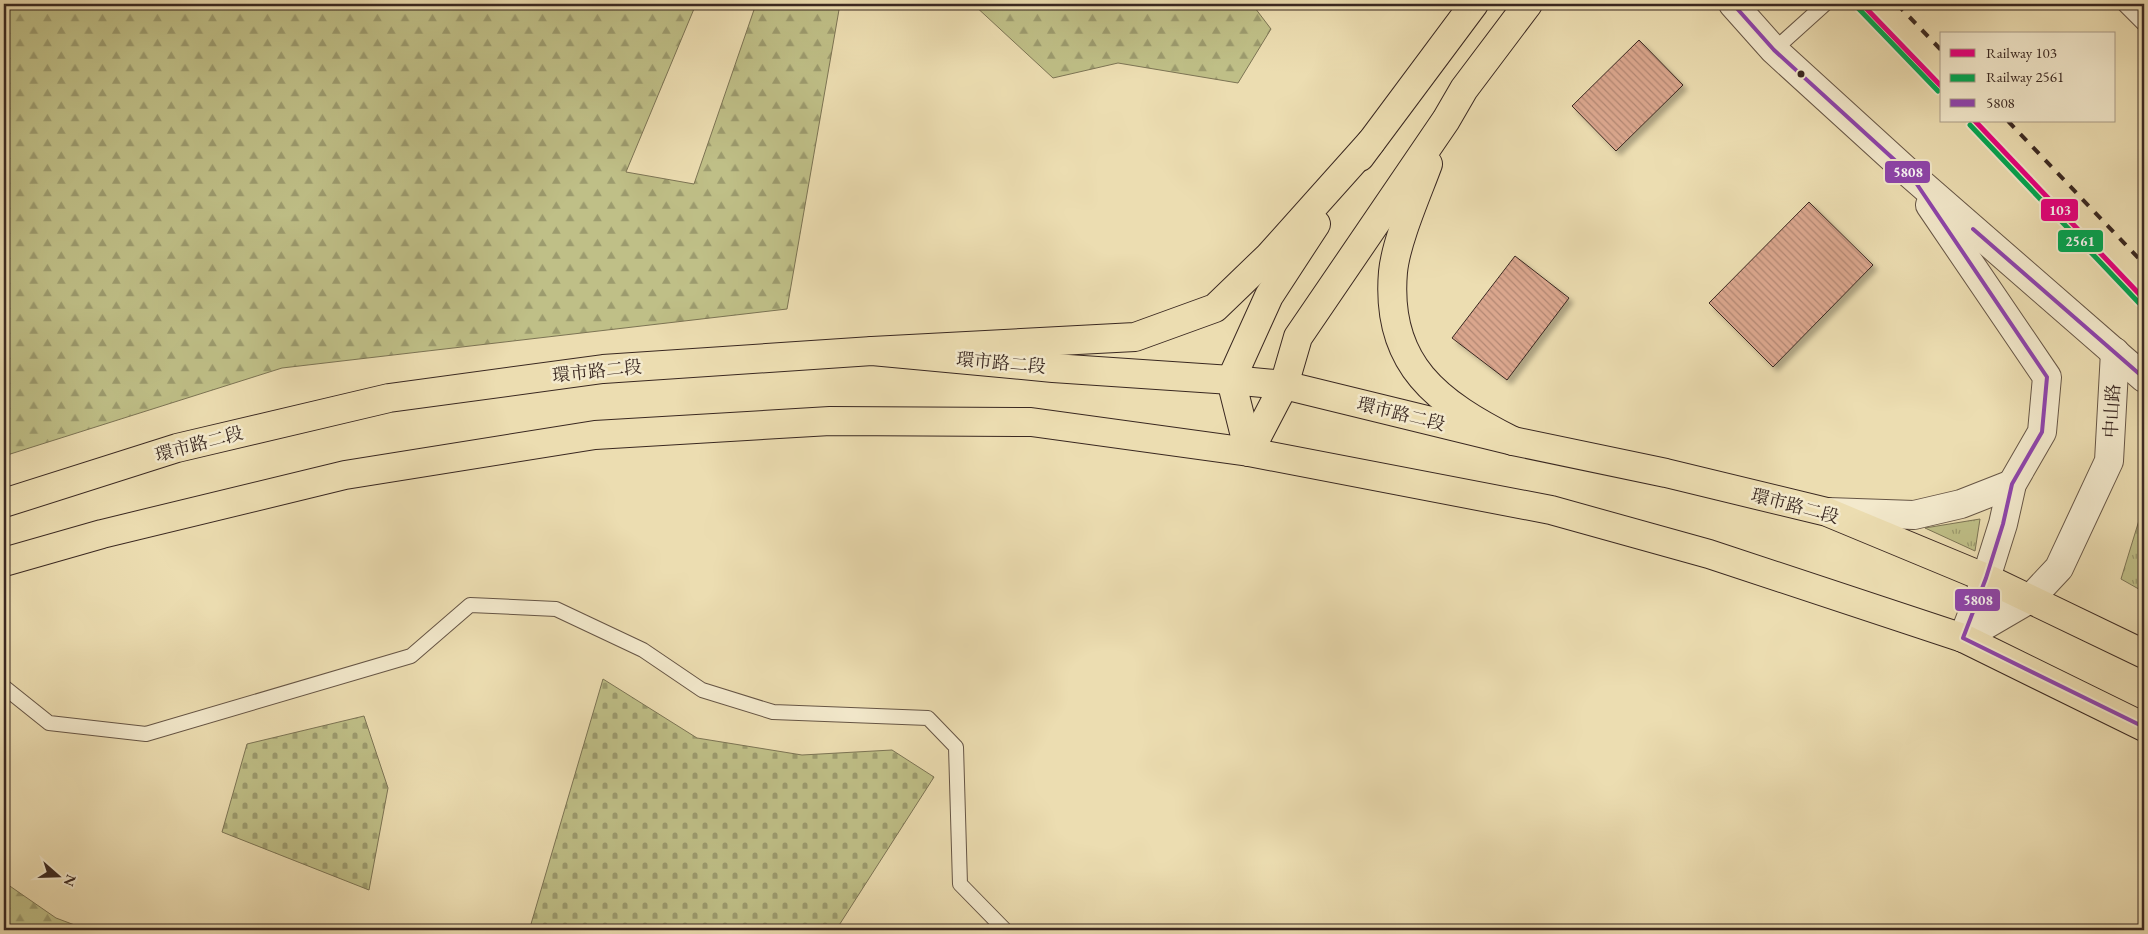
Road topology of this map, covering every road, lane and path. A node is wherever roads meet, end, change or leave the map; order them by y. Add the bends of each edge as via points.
1 (1474, 4) edge
2 (1528, 4) edge
3 (1733, 4) edge
4 (1825, 4) edge
5 (2124, 4) edge
6 (2144, 24) edge
7 (1774, 50) junction
8 (1446, 120) junction
9 (1371, 142) junction
10 (1910, 174) junction
11 (872, 351) junction
12 (2115, 352) junction
13 (2144, 378) edge
14 (1231, 380) junction
15 (1284, 385) junction
16 (1513, 441) junction
17 (1249, 452) junction
18 (2012, 484) junction
19 (4, 503) edge
20 (1827, 512) junction
21 (4, 562) edge
22 (1986, 578) junction
23 (2030, 599) junction
24 (1963, 638) junction
25 (2144, 654) edge
26 (4, 687) edge
27 (2144, 727) edge
28 (1005, 930) edge

1 - 9 main road
2 - 8 main road via 1464,89
3 - 7 street
4 - 7 lane
5 - 6 lane
7 - 10 street
8 - 15 main road via 1298,337
8 - 16 main road via 1404,228 1393,271 1393,311 1403,350 1429,388 1456,410
9 - 11 main road via 1269,256 1215,308 1135,338
9 - 14 main road via 1269,296
10 - 12 street
10 - 18 street via 2046,377 2042,432
11 - 14 main road, 環市路二段
11 - 19 main road, 環市路二段 via 603,369 389,398 177,448
12 - 13 street
12 - 23 street, 中山路 via 2109,462 2059,568
14 - 15 main road, 環市路二段
14 - 17 main road
15 - 16 main road, 環市路二段
15 - 17 main road
16 - 20 main road, 環市路二段 via 1666,473
17 - 21 main road via 1031,422 830,421 595,435 345,475 102,534
17 - 24 main road via 1551,510 1709,554
18 - 20 street via 1962,504 1914,515
18 - 22 street
20 - 22 main road, 環市路二段
22 - 23 main road
22 - 24 street
23 - 24 street, 中山路
23 - 25 main road
24 - 27 main road
26 - 28 lane via 49,723 146,734 411,656 470,605 556,609 643,650 702,690 773,712 928,718 956,747 960,884

